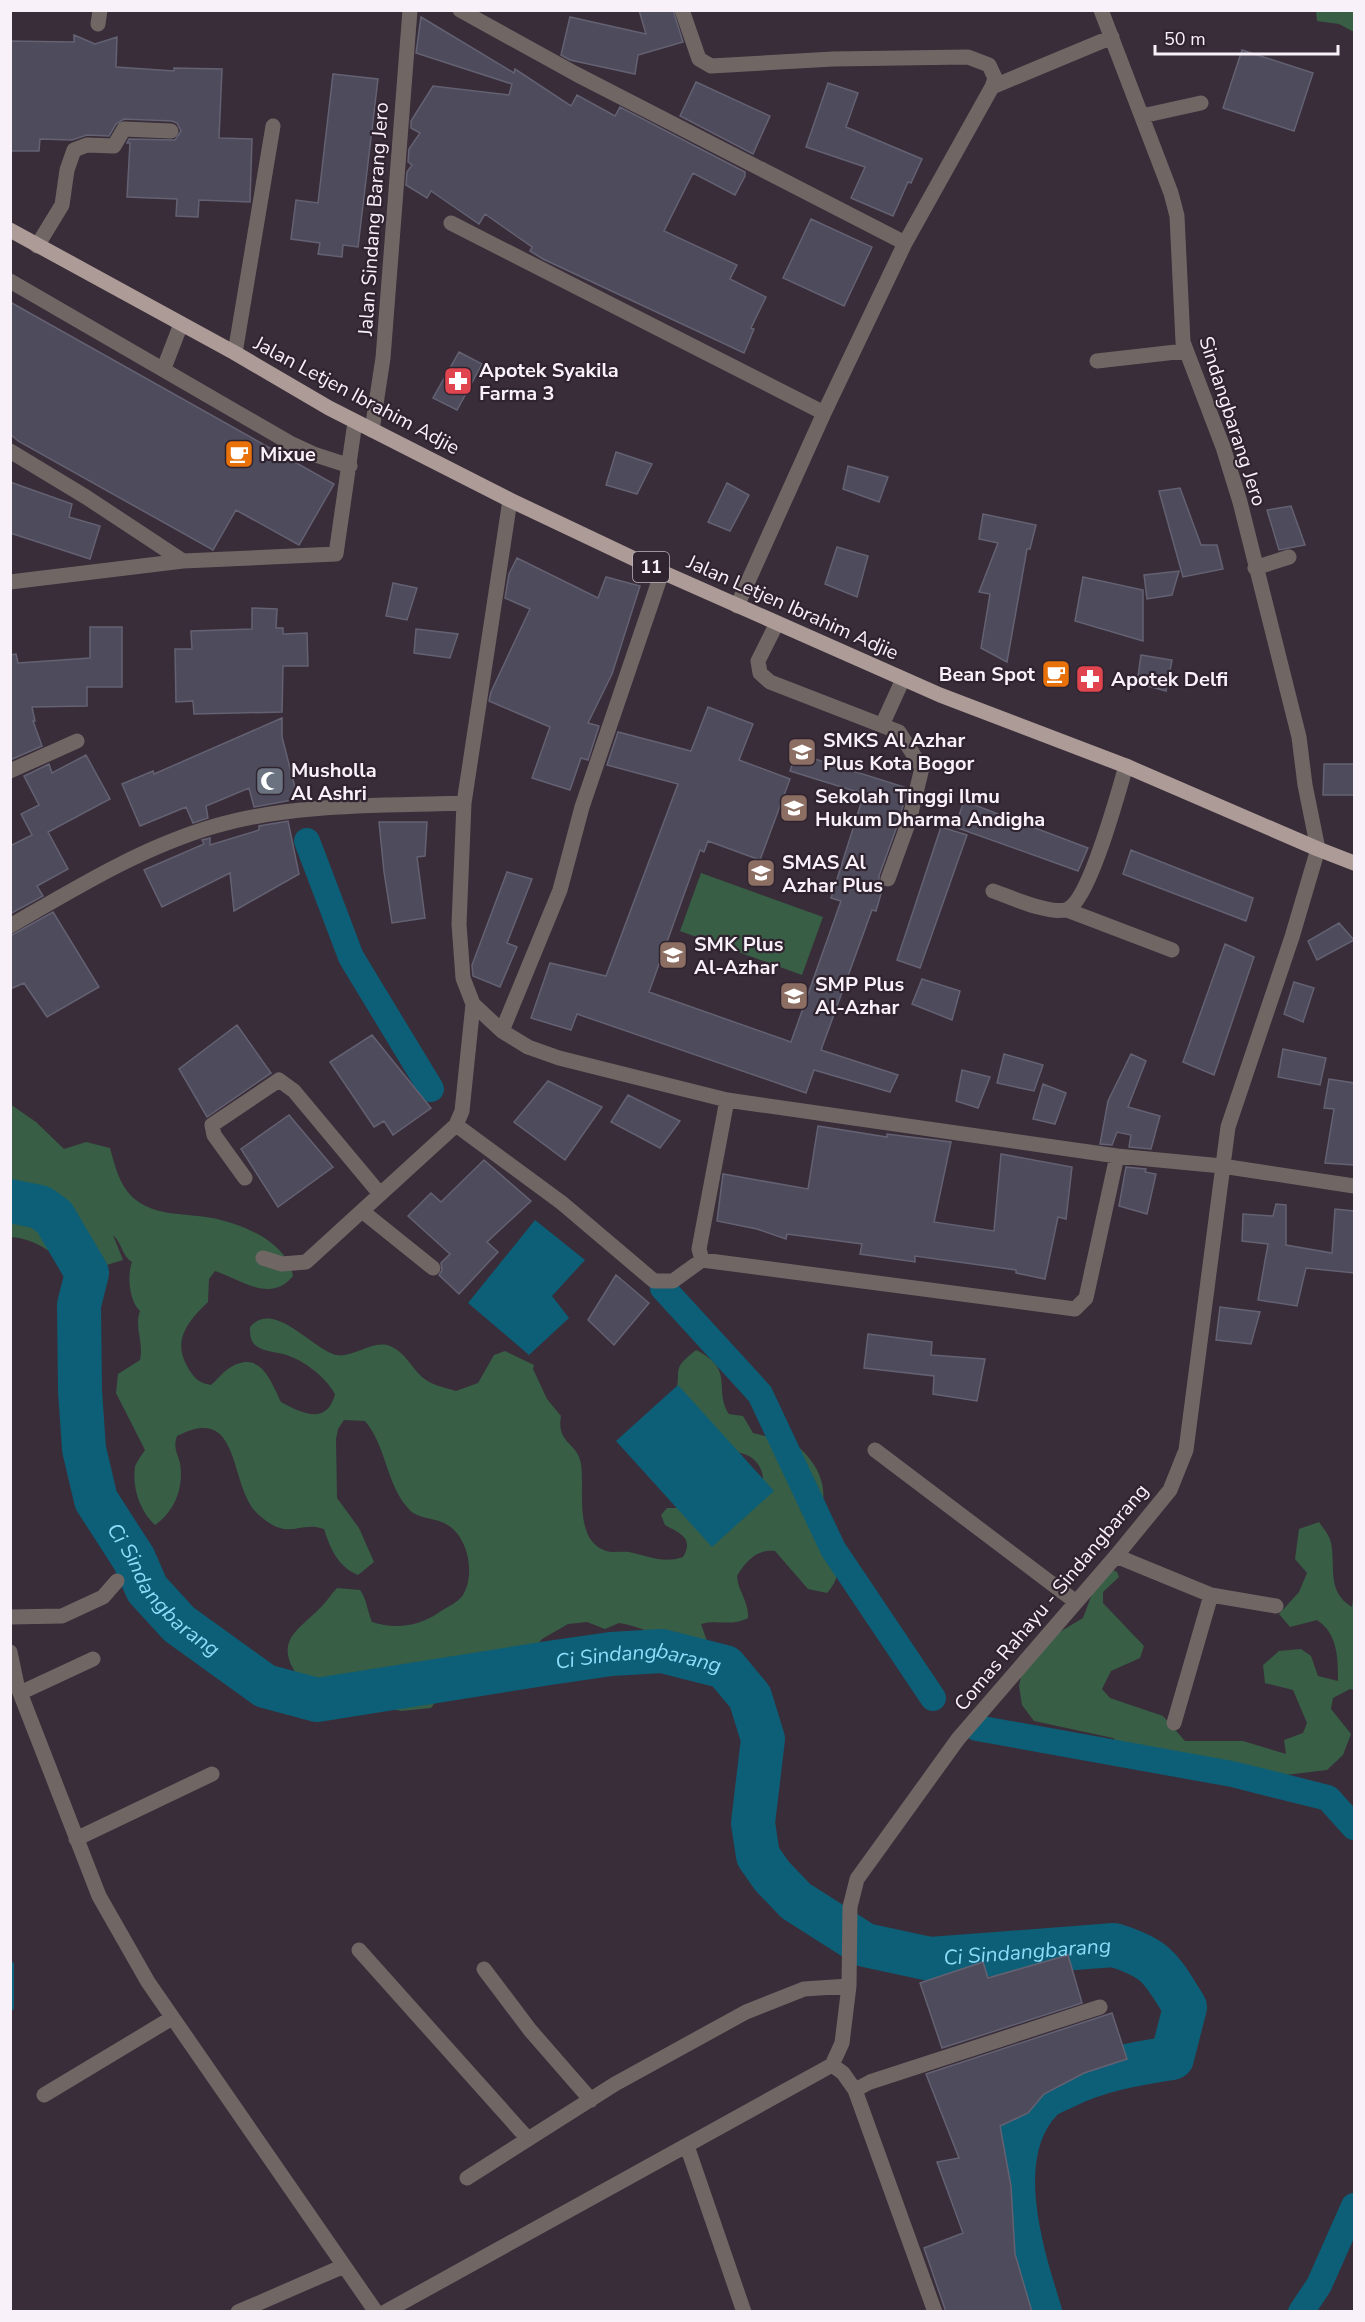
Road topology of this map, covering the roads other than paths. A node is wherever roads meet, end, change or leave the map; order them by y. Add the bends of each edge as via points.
1 (410, 10) edge
2 (460, 10) edge
3 (682, 10) edge
4 (1101, 10) edge
5 (1112, 37) junction
6 (992, 87) junction
7 (1201, 103) dead end
8 (1142, 116) junction
9 (273, 126) dead end
10 (171, 131) dead end
11 (451, 223) dead end
12 (10, 230) edge
13 (905, 243) junction
14 (38, 246) junction
15 (10, 280) edge
16 (181, 324) junction
17 (1185, 351) junction
18 (235, 353) junction
19 (1097, 361) dead end
20 (164, 368) junction
21 (824, 413) junction
22 (356, 422) junction
23 (372, 430) junction
24 (10, 451) edge
25 (350, 466) junction
26 (510, 500) junction
27 (1289, 557) dead end
28 (183, 561) junction
29 (1255, 568) junction
30 (662, 572) junction
31 (10, 582) edge
32 (737, 606) junction
33 (777, 623) junction
34 (903, 679) junction
35 (883, 723) junction
36 (77, 741) dead end
37 (1126, 766) junction
38 (10, 771) edge
39 (464, 803) junction
40 (1318, 849) junction
41 (1354, 862) edge
42 (888, 879) dead end
43 (993, 891) dead end
44 (1067, 910) junction
45 (10, 927) edge
46 (1172, 950) dead end
47 (473, 1004) junction
48 (502, 1031) junction
49 (727, 1100) junction
50 (456, 1125) junction
51 (1117, 1156) junction
52 (1222, 1166) junction
53 (245, 1178) dead end
54 (1354, 1186) edge
55 (380, 1194) junction
56 (362, 1211) junction
57 (263, 1258) dead end
58 (702, 1260) junction
59 (433, 1269) dead end
60 (875, 1449) dead end
61 (1116, 1556) junction
62 (117, 1581) dead end
63 (1211, 1595) junction
64 (1076, 1602) junction
65 (1276, 1606) dead end
66 (10, 1617) edge
67 (10, 1653) edge
68 (93, 1659) dead end
69 (16, 1688) edge
70 (1174, 1724) dead end
71 (212, 1774) dead end
72 (76, 1839) junction
73 (359, 1950) dead end
74 (484, 1969) dead end
75 (849, 1986) junction
76 (1100, 2007) dead end
77 (172, 2018) junction
78 (832, 2065) junction
79 (855, 2090) junction
80 (44, 2095) dead end
81 (591, 2100) junction
82 (528, 2139) junction
83 (687, 2146) junction
84 (467, 2178) dead end
85 (344, 2266) junction
86 (238, 2312) edge
87 (376, 2312) edge
88 (385, 2312) edge
89 (744, 2312) edge
90 (935, 2312) edge

1 - 23 street, Jalan Sindang Barang Jero via 383,358
2 - 13 street
3 - 6 street via 699,59 711,66 968,57 990,65 995,78
4 - 5 street, Sindangbarang Jero
5 - 6 street
5 - 8 street, Sindangbarang Jero
6 - 13 street
7 - 8 street
8 - 17 street, Sindangbarang Jero via 1177,216
9 - 18 street
10 - 14 street via 124,129 114,146 87,145 74,150 62,205
11 - 21 street
12 - 14 main road, Jalan Letjen Ibrahim Adjie / 11
13 - 21 street
14 - 16 main road, Jalan Letjen Ibrahim Adjie / 11
15 - 20 street
16 - 18 main road, Jalan Letjen Ibrahim Adjie / 11
16 - 20 street
17 - 19 street
17 - 29 street, Sindangbarang Jero via 1223,447
18 - 22 main road, Jalan Letjen Ibrahim Adjie / 11
20 - 25 street via 303,450
21 - 32 street
22 - 23 main road, Jalan Letjen Ibrahim Adjie / 11
22 - 25 street
23 - 26 main road, Jalan Letjen Ibrahim Adjie / 11
24 - 28 street
25 - 28 street via 336,554
26 - 30 main road, Jalan Letjen Ibrahim Adjie / 11
26 - 39 street
27 - 29 street
28 - 31 street
29 - 40 street, Sindangbarang Jero via 1299,737
30 - 32 main road, Jalan Letjen Ibrahim Adjie / 11
30 - 48 street via 582,807 560,890
32 - 33 main road, Jalan Letjen Ibrahim Adjie / 11
33 - 34 main road, Jalan Letjen Ibrahim Adjie / 11
33 - 35 street via 758,661 760,673 770,682
34 - 35 street
34 - 37 main road, Jalan Letjen Ibrahim Adjie / 11
35 - 42 street via 899,732 922,772
36 - 38 street
37 - 40 main road, Jalan Letjen Ibrahim Adjie / 11
37 - 44 street via 1089,880 1080,900
39 - 45 street via 300,811 217,825 148,850
39 - 47 street via 459,924 463,978
40 - 41 main road, Jalan Letjen Ibrahim Adjie / 11
40 - 52 street, Comas Rahayu - Sindangbarang via 1228,1127
43 - 44 street via 1048,910
44 - 46 street
47 - 48 street
47 - 50 street via 462,1111
48 - 49 street via 528,1047 559,1058
49 - 51 street
49 - 58 street via 699,1249
50 - 55 street
50 - 58 street via 562,1203 654,1281 674,1281
51 - 52 street
51 - 58 street via 1086,1298 1075,1309
52 - 54 street
52 - 61 street, Comas Rahayu - Sindangbarang via 1186,1449 1170,1490
53 - 55 street via 214,1135 212,1125 279,1080 294,1091
55 - 56 street
56 - 57 street via 306,1262 282,1264
56 - 59 street
60 - 64 street
61 - 63 street
61 - 64 street, Comas Rahayu - Sindangbarang
62 - 66 street via 103,1597 63,1616
63 - 65 street
63 - 70 street
64 - 75 street, Comas Rahayu - Sindangbarang via 958,1739 857,1879 850,1907
67 - 69 street
68 - 69 street
69 - 72 street
71 - 72 street
72 - 77 street via 99,1896
73 - 82 street
74 - 81 street
75 - 78 street, Comas Rahayu - Sindangbarang via 842,2043
75 - 81 street via 804,1989 746,2012
76 - 79 street
77 - 80 street
77 - 85 street
78 - 79 street
78 - 83 street
79 - 90 street
81 - 82 street
82 - 84 street
83 - 88 street
83 - 89 street
85 - 86 street
85 - 87 street

